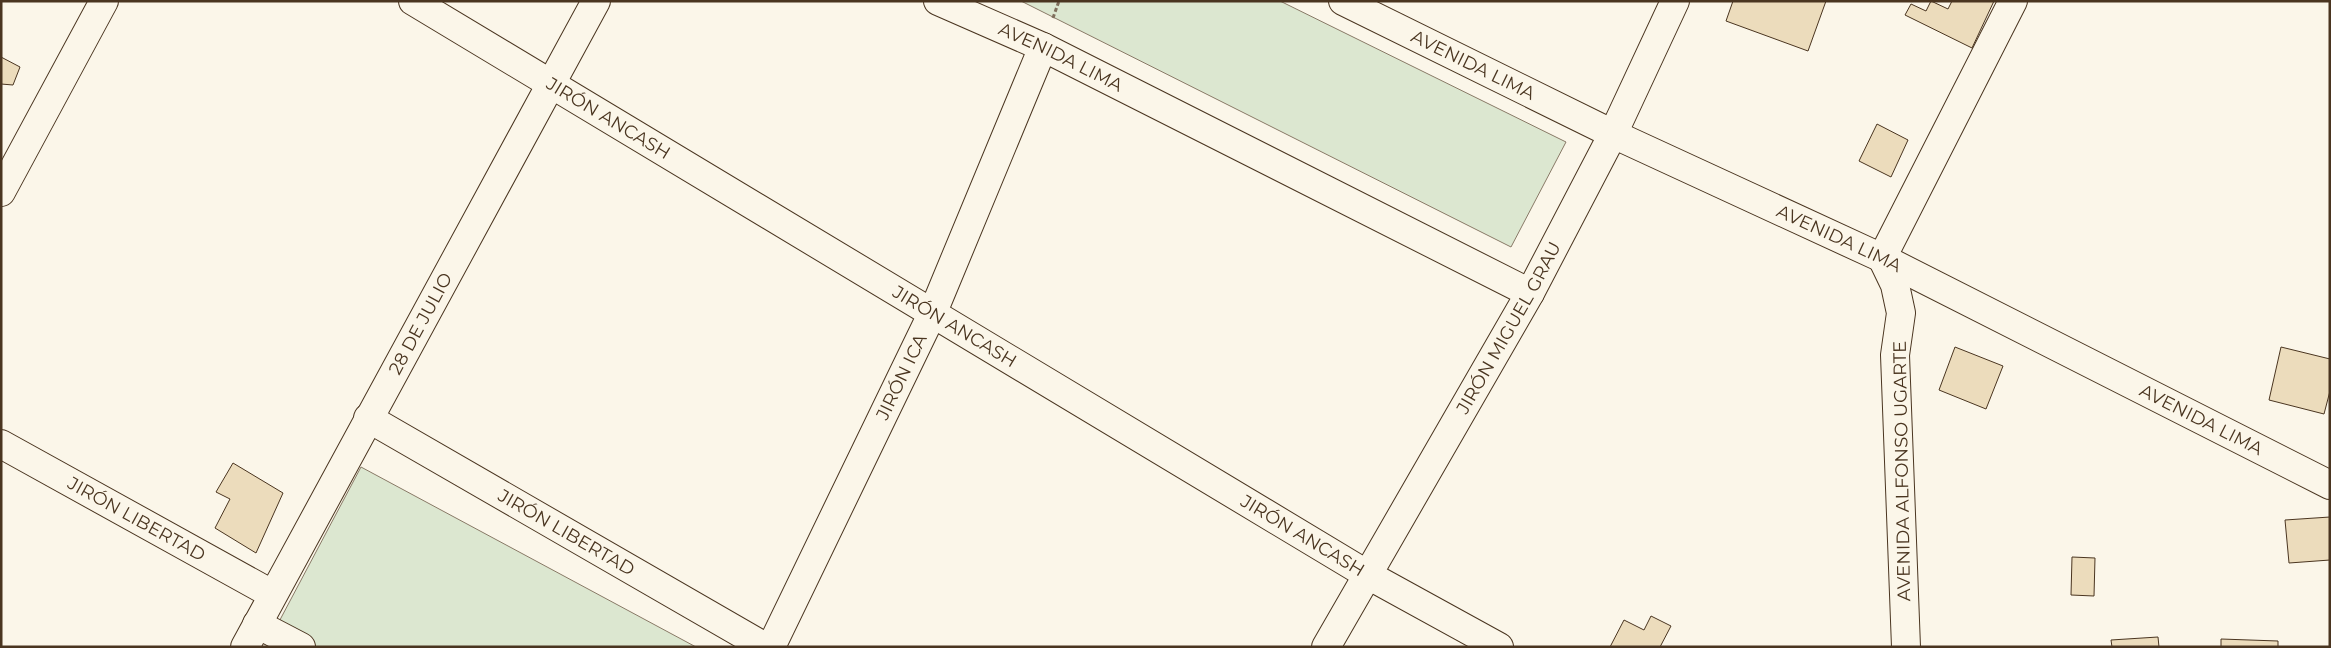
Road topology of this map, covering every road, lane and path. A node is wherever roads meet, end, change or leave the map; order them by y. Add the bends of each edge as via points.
1 (104, 1) edge
2 (413, 1) edge
3 (596, 1) edge
4 (938, 1) edge
5 (1343, 1) edge
6 (1675, 1) edge
7 (2013, 1) edge
8 (1043, 47) junction
9 (551, 84) junction
10 (1614, 134) junction
11 (1, 192) edge
12 (1882, 258) junction
13 (1530, 293) junction
14 (933, 312) junction
15 (368, 418) junction
16 (1, 444) edge
17 (2330, 485) edge
18 (1368, 575) junction
19 (272, 594) junction
20 (251, 635) edge
21 (301, 647) edge
22 (765, 647) edge
23 (771, 647) edge
24 (1326, 647) edge
25 (1499, 647) edge
26 (1906, 647) edge

1 - 11 street
2 - 9 street, JIRÓN ANCASH
3 - 9 street, 28 DE JULIO
4 - 8 street, AVENIDA LIMA
5 - 10 street, AVENIDA LIMA
6 - 10 street, JIRÓN MIGUEL GRAU
7 - 12 street
8 - 13 street, AVENIDA LIMA
8 - 14 street, JIRÓN ICA
9 - 14 street, JIRÓN ANCASH
9 - 15 street, 28 DE JULIO
10 - 12 street, AVENIDA LIMA
10 - 13 street, JIRÓN MIGUEL GRAU
12 - 17 street, AVENIDA LIMA
12 - 26 street, AVENIDA ALFONSO UGARTE via 1895,285 1901,313 1895,355
13 - 18 street, JIRÓN MIGUEL GRAU
14 - 18 street, JIRÓN ANCASH
14 - 23 street, JIRÓN ICA
15 - 19 street, 28 DE JULIO
15 - 22 street, JIRÓN LIBERTAD
16 - 19 street, JIRÓN LIBERTAD
18 - 24 street, JIRÓN MIGUEL GRAU
18 - 25 street, JIRÓN ANCASH
19 - 20 street, 28 DE JULIO
20 - 21 street

